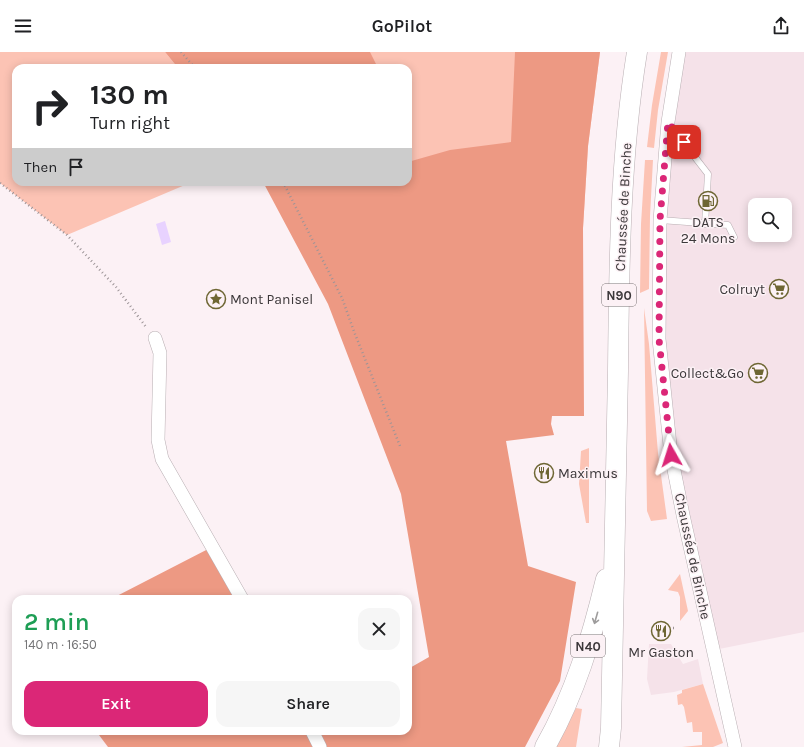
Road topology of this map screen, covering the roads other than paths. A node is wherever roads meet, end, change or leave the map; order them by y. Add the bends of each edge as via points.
1 (637, 52) edge
2 (679, 52) edge
3 (668, 122) junction
4 (660, 220) junction
5 (705, 224) junction
6 (734, 237) dead end
7 (155, 338) road end
8 (616, 540) junction
9 (240, 595) edge
10 (314, 735) edge
11 (320, 747) edge
12 (545, 747) edge
13 (609, 747) edge
14 (735, 747) edge

1 - 8 main road, Chaussée de Binche / N90 via 627,132 619,258
2 - 3 street, Chaussée de Binche
3 - 4 street, Chaussée de Binche
3 - 5 lane via 708,174
4 - 5 lane
4 - 14 street, Chaussée de Binche via 659,339 671,455
5 - 6 lane via 728,226
7 - 9 street via 160,353 158,440 162,459
8 -> 12 main road, N40 via 598,615 581,666 560,719
8 - 13 main road, Chaussée de Binche / N90
10 - 11 street

